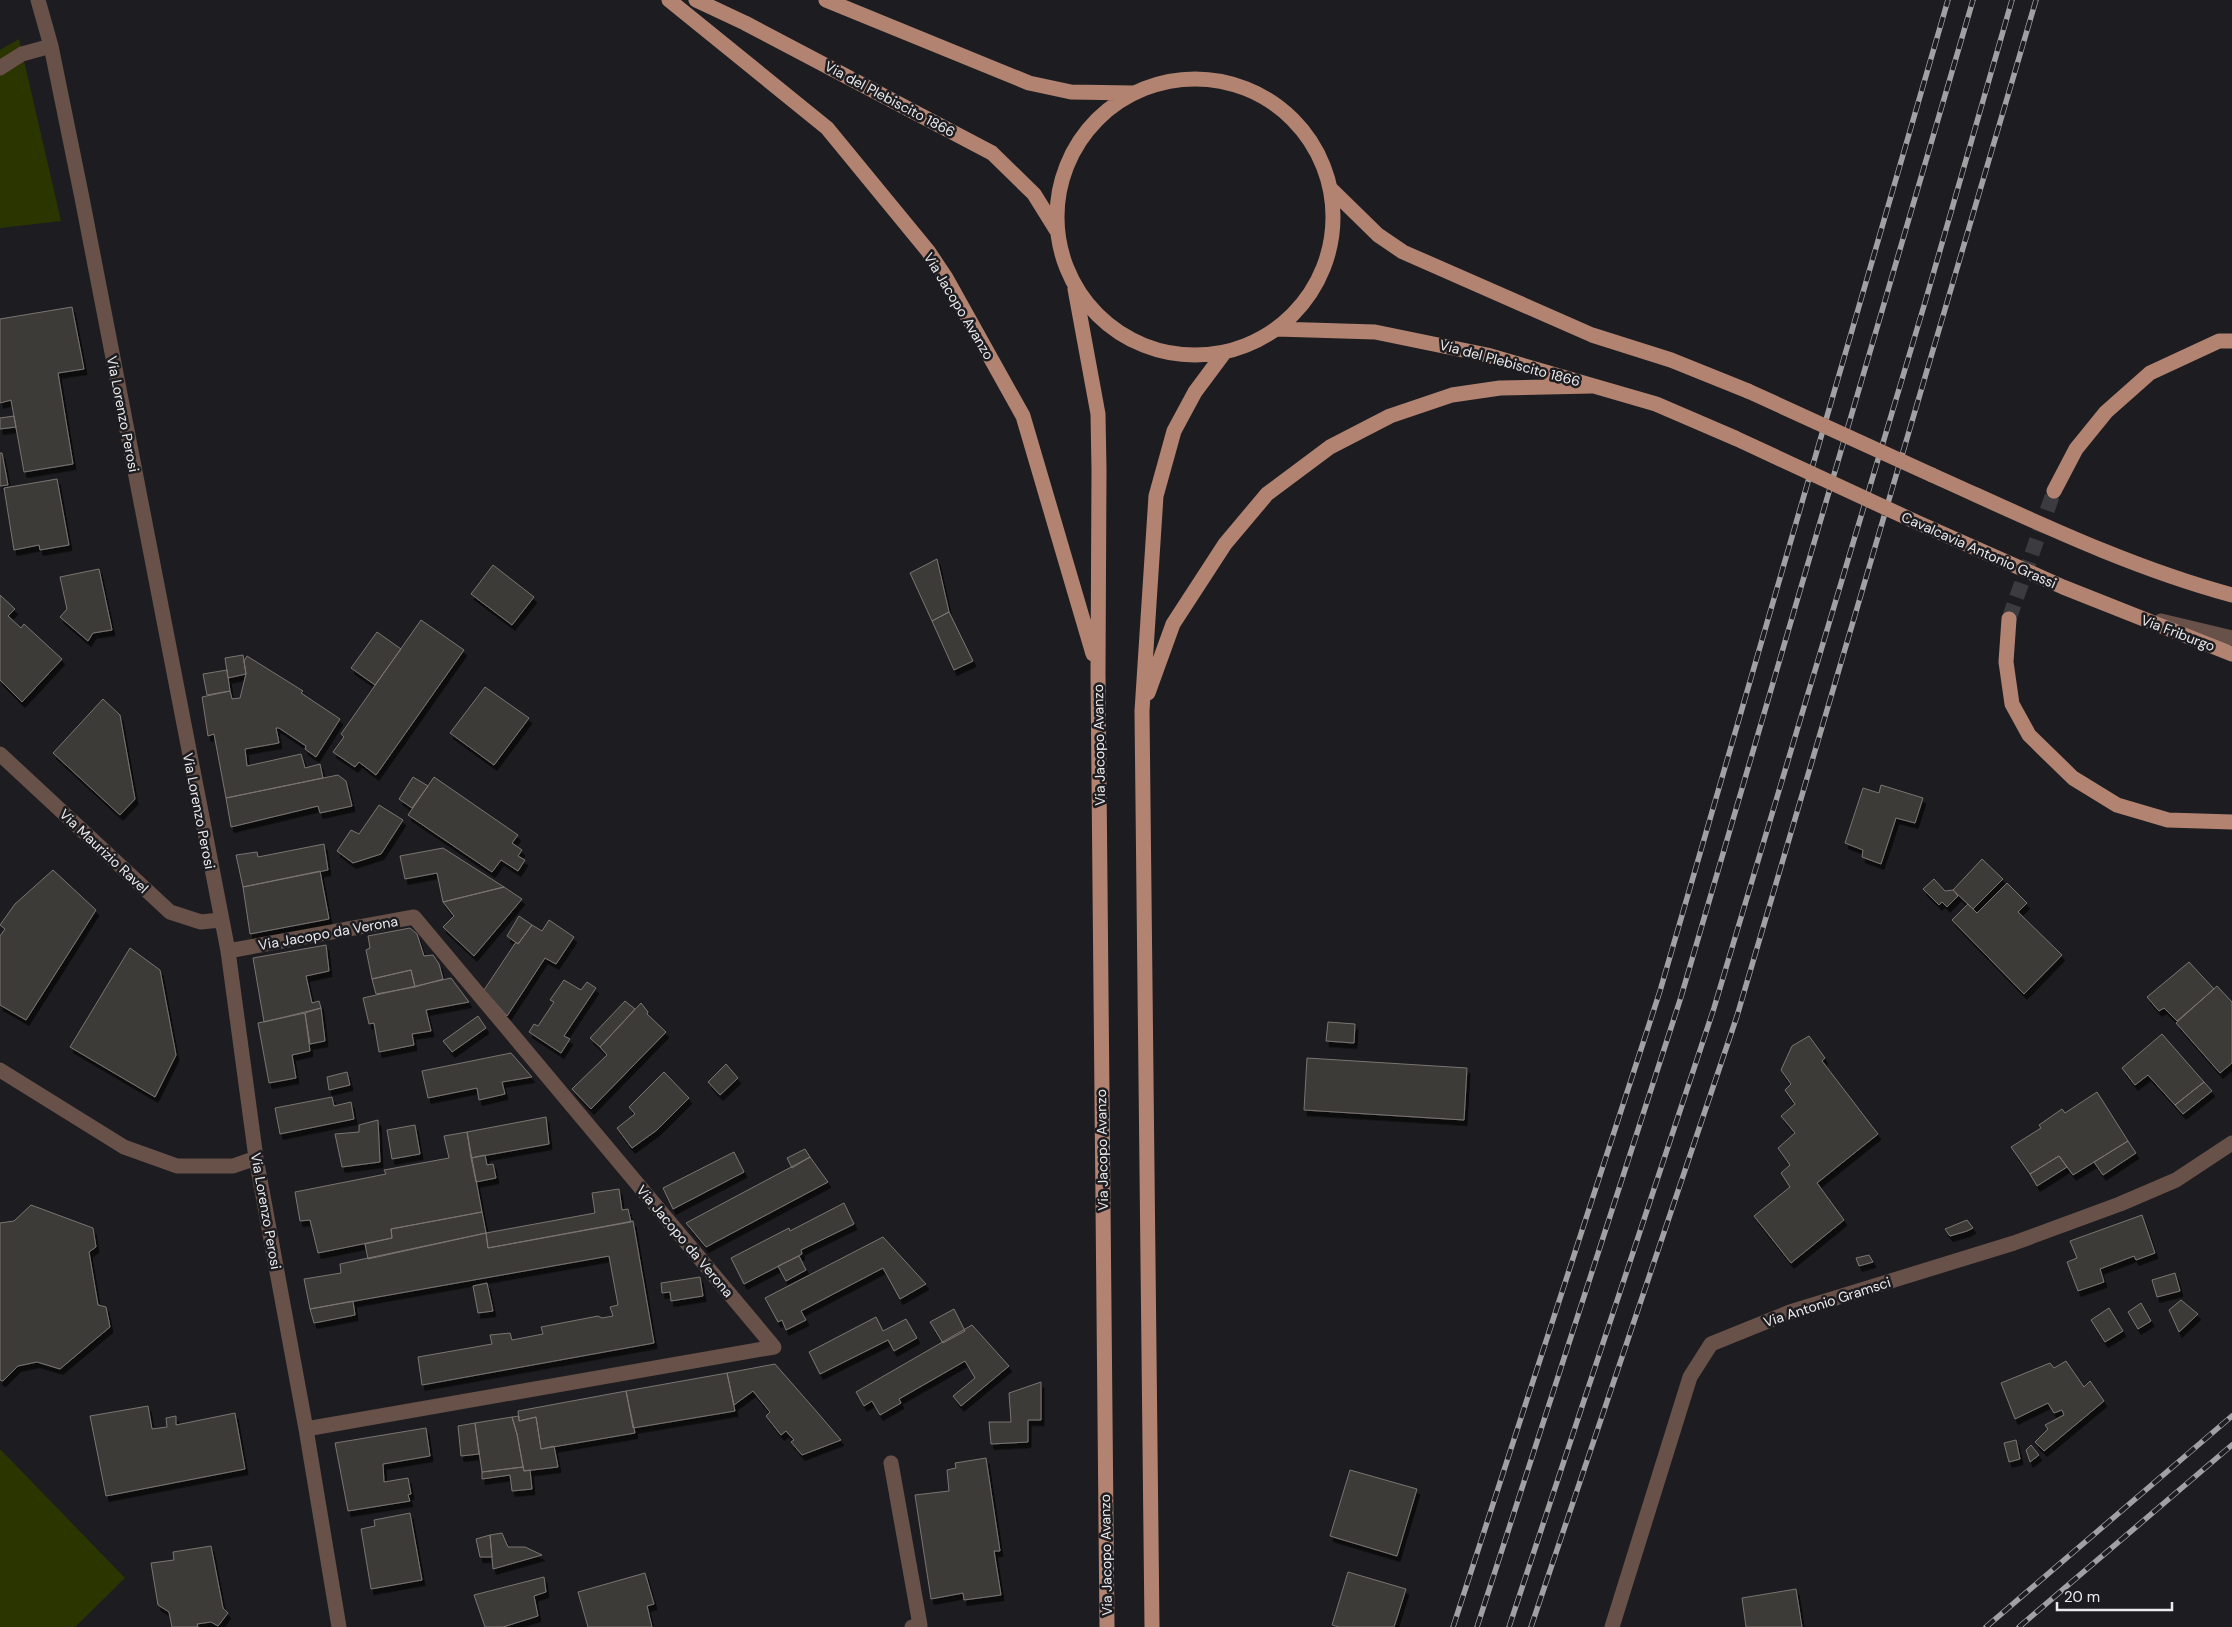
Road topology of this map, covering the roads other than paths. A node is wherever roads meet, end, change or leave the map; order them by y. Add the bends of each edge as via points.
1 (38, 0) edge
2 (669, 0) edge
3 (696, 0) edge
4 (826, 0) edge
5 (50, 46) junction
6 (0, 68) edge
7 (1133, 93) junction
8 (1331, 189) junction
9 (1057, 232) junction
10 (1075, 289) junction
11 (1277, 329) junction
12 (2232, 341) edge
13 (1224, 353) junction
14 (1592, 386) junction
15 (1735, 438) joint
16 (2054, 491) tunnel mouth
17 (2232, 595) edge
18 (2124, 612) junction
19 (2009, 619) tunnel mouth
20 (2232, 638) edge
21 (2232, 654) edge
22 (1098, 673) junction
23 (1142, 711) junction
24 (0, 754) edge
25 (2232, 822) edge
26 (220, 920) junction
27 (228, 951) junction
28 (0, 1070) edge
29 (2229, 1148) edge
30 (256, 1158) junction
31 (306, 1429) junction
32 (891, 1464) dead end
33 (339, 1627) edge
34 (912, 1627) edge
35 (1107, 1627) edge
36 (1152, 1627) edge
37 (1612, 1627) edge

1 - 5 street, Via Lorenzo Perosi
2 - 22 main road, Via Jacopo Avanzo via 827,128 928,251 946,278 1023,416
3 - 9 main road, Via del Plebiscito 1866 via 992,153 1034,194
4 - 7 main road via 1029,83 1071,92
5 - 6 street via 22,54
5 - 26 street, Via Lorenzo Perosi
7 - 8 main road via 1158,83 1185,79 1218,80 1250,90 1278,106 1302,129 1320,157
7 - 9 main road via 1105,112 1082,136 1066,166 1057,198
8 - 11 main road via 1333,216 1324,267 1312,290
8 - 17 main road, bridge via 1378,235 1403,252 1592,335 1670,360 1748,391 2080,542 2180,581
9 - 10 main road via 1063,262
10 - 13 main road via 1097,316 1124,337 1164,352 1190,356
10 - 22 main road, Via Jacopo Avanzo via 1098,414
11 - 13 main road via 1252,344
11 - 14 main road, Via del Plebiscito 1866 via 1375,332 1422,340 1488,355
12 - 16 main road via 2219,341 2150,373 2106,412 2076,448
13 - 23 main road via 1196,392 1174,431 1156,496
14 - 15 main road, Via del Plebiscito 1866 via 1656,404
14 - 23 main road via 1500,388 1452,395 1390,416 1330,447 1267,494 1225,544 1173,624
15 - 18 main road, Cavalcavia Antonio Grassi, bridge via 1914,521
18 - 20 street, Cavalcavia Antonio Grassi
18 - 21 main road, Via Friburgo
19 - 25 main road via 2006,662 2012,704 2029,735 2074,778 2116,805 2168,820
22 - 35 main road, Via Jacopo Avanzo
23 - 36 main road
24 - 26 street, Via Maurizio Ravel via 170,912 201,922
26 - 27 street, Via Lorenzo Perosi
27 - 30 street, Via Lorenzo Perosi
27 - 31 street, Via Jacopo da Verona via 414,917 774,1347
28 - 30 street via 124,1147 177,1166 233,1166
29 - 37 street, Via Antonio Gramsci via 2176,1180 2120,1204 2014,1243 1790,1312 1711,1344 1690,1377
30 - 31 street, Via Lorenzo Perosi
31 - 33 street, Via Lorenzo Perosi
32 - 34 street via 920,1625

